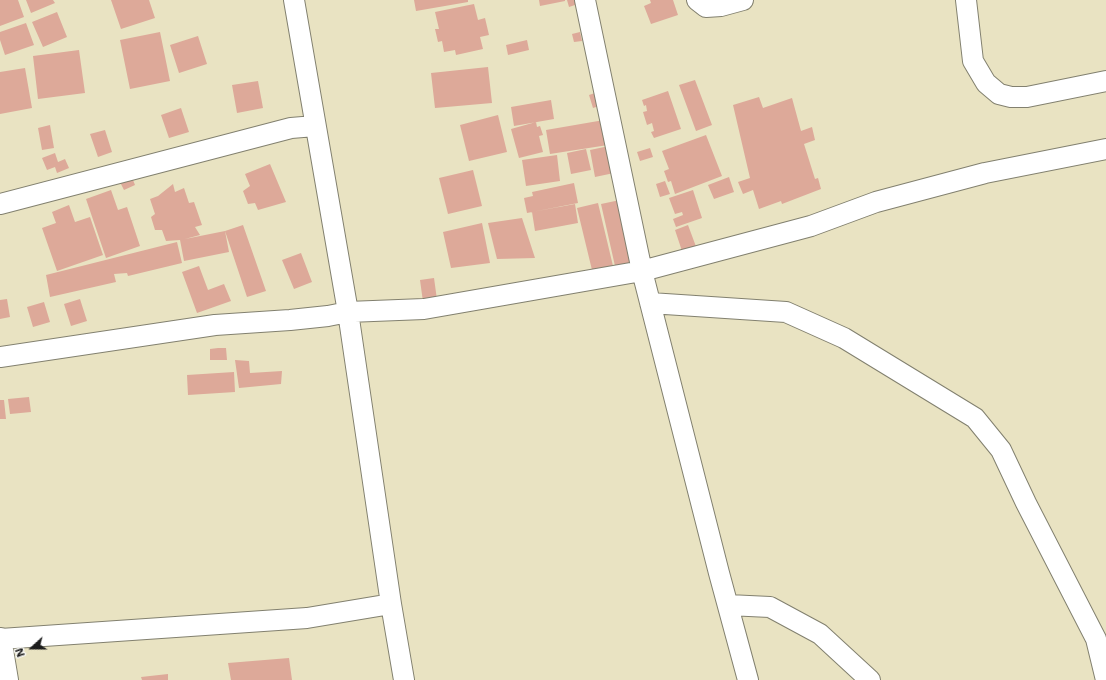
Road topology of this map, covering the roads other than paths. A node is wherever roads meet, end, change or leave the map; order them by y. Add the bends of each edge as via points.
1 (294, 0) edge
2 (585, 0) edge
3 (697, 0) edge
4 (743, 0) edge
5 (966, 0) edge
6 (1106, 81) edge
7 (315, 126) junction
8 (1106, 149) edge
9 (0, 204) edge
10 (642, 271) junction
11 (650, 303) junction
12 (348, 312) junction
13 (0, 357) edge
14 (391, 604) junction
15 (728, 605) junction
16 (1, 638) edge
17 (8, 680) edge
18 (404, 680) edge
19 (748, 680) edge
20 (870, 680) edge
21 (1106, 680) edge

1 - 7 street
2 - 10 street
3 - 4 street via 706,7
5 - 6 street via 973,62 986,83 999,94 1027,97
7 - 9 street via 291,128
7 - 12 street
8 - 10 street via 985,173 876,202 811,226
10 - 11 street
10 - 12 street via 424,309
11 - 15 street
11 - 21 street via 786,312 844,338 975,418 1001,450 1096,639
12 - 13 street via 290,320 216,325
12 - 14 street
14 - 16 street via 307,618
14 - 18 street
15 - 19 street
15 - 20 street via 770,607 820,634
16 - 17 street

